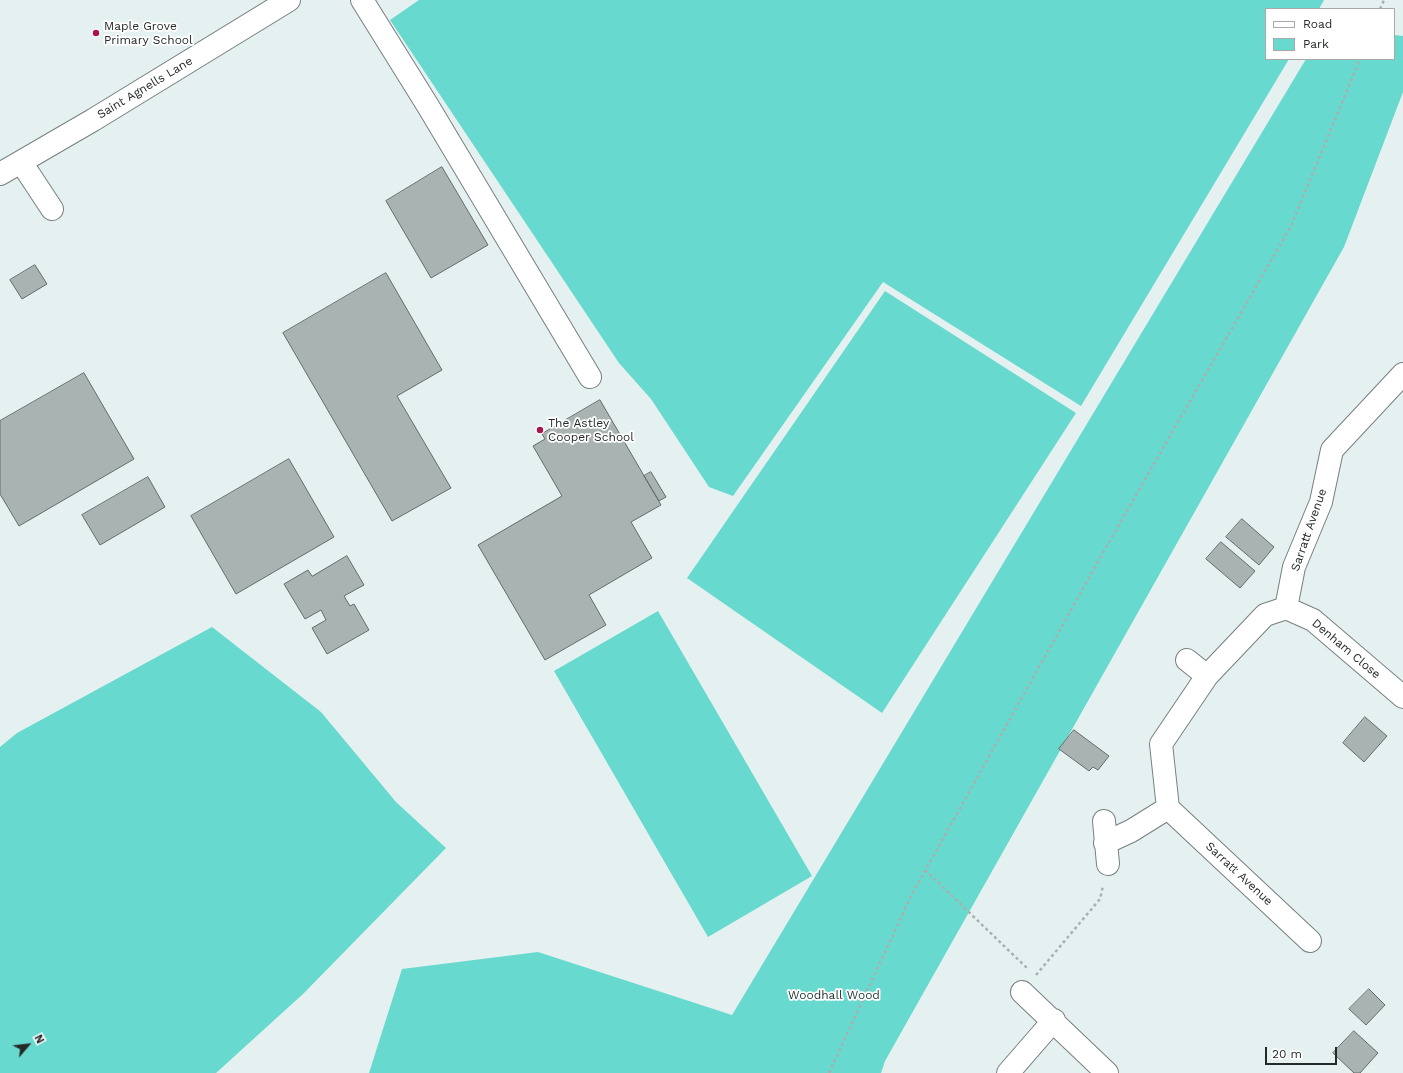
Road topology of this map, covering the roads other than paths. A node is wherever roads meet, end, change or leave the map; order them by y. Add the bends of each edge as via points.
1 (289, 0) edge
2 (362, 0) edge
3 (21, 162) junction
4 (0, 174) edge
5 (52, 209) dead end
6 (1403, 374) edge
7 (590, 376) dead end
8 (1286, 608) junction
9 (1187, 660) dead end
10 (1207, 676) junction
11 (1403, 697) edge
12 (1168, 808) junction
13 (1104, 821) dead end
14 (1105, 843) junction
15 (1108, 864) road end
16 (1310, 941) dead end
17 (1029, 984) road end
18 (1054, 1020) junction
19 (1008, 1073) edge
20 (1107, 1073) edge

1 - 3 street, Saint Agnells Lane
2 - 7 street
3 - 4 street, Saint Agnells Lane
3 - 5 street
6 - 8 street, Sarratt Avenue via 1332,450 1321,502 1294,567
8 - 10 street via 1265,615
8 - 11 street, Denham Close via 1312,620
9 - 10 street
10 - 12 street via 1161,744
12 - 14 street via 1131,832
12 - 16 street, Sarratt Avenue
13 - 14 street
14 - 15 street
17 - 18 street
18 - 19 street
18 - 20 street

